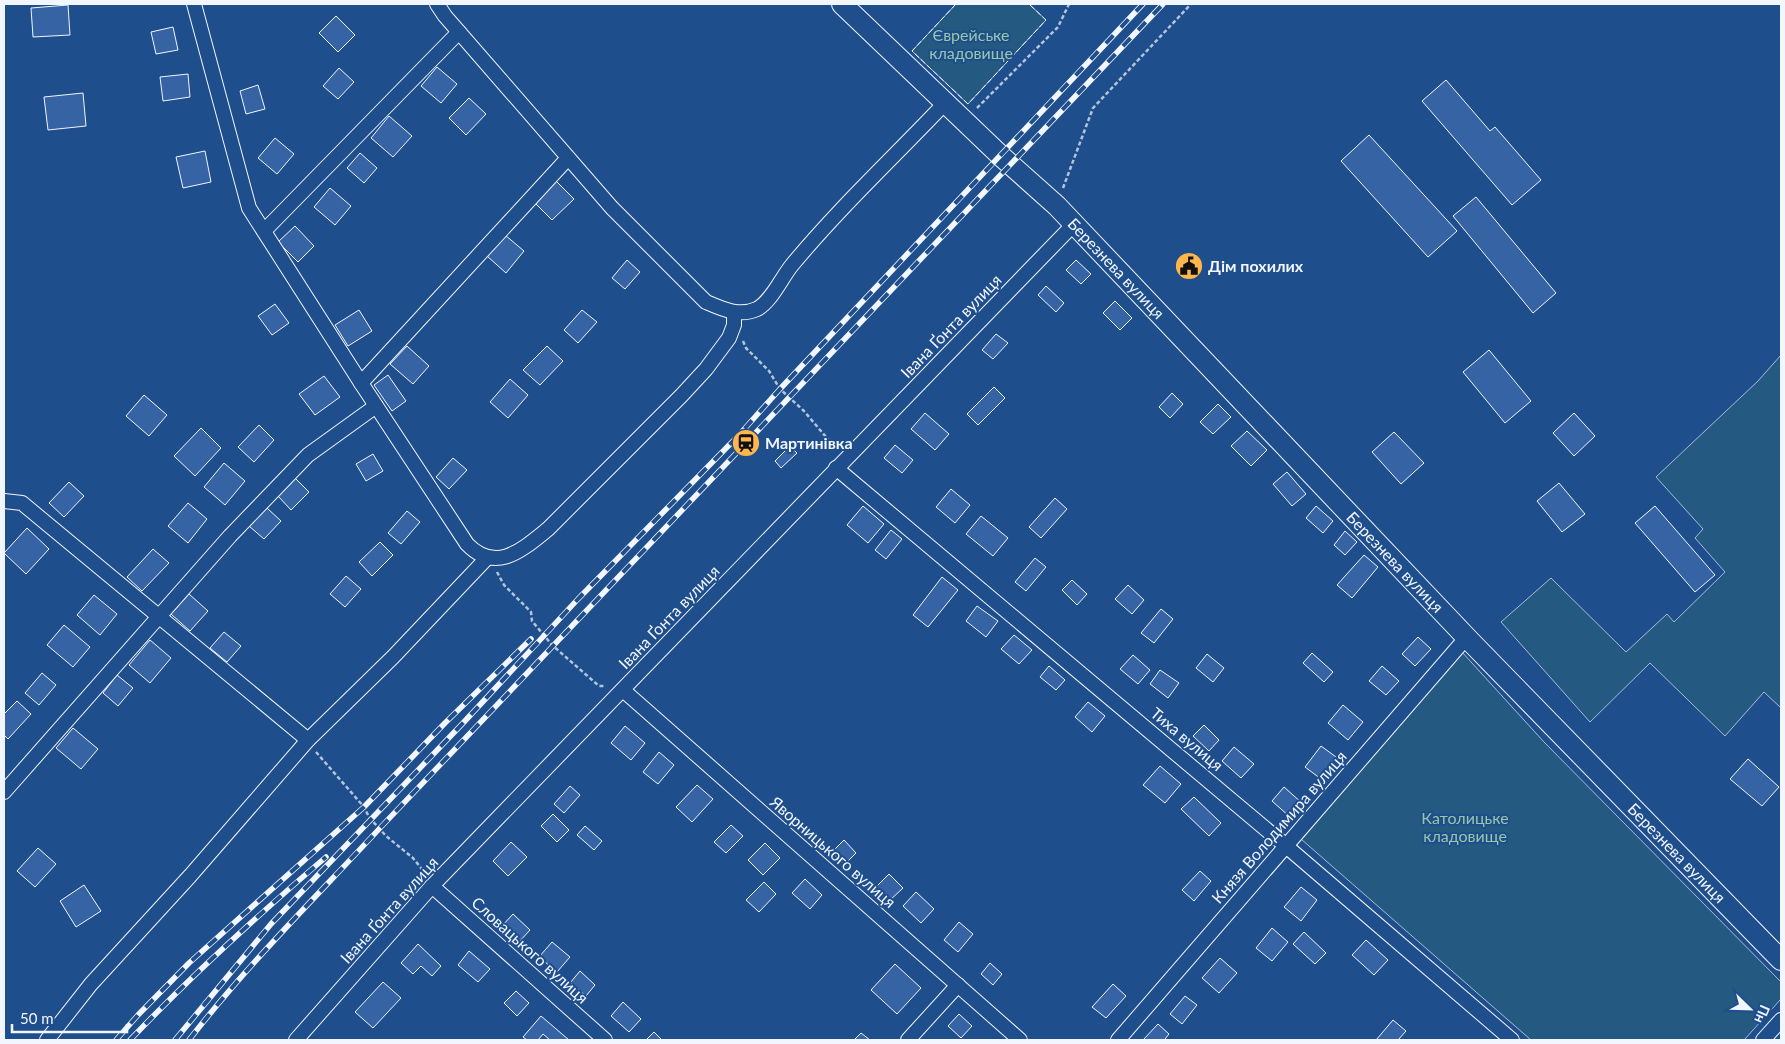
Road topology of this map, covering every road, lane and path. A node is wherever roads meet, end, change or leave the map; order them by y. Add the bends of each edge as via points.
1 (194, 4) edge
2 (437, 4) edge
3 (842, 4) edge
4 (1070, 4) edge
5 (1191, 4) edge
6 (459, 32) junction
7 (946, 102) junction
8 (965, 120) junction
9 (568, 158) junction
10 (1057, 206) junction
11 (1074, 224) junction
12 (264, 231) junction
13 (734, 319) junction
14 (361, 383) junction
15 (376, 406) junction
16 (848, 459) junction
17 (836, 468) junction
18 (4, 501) edge
19 (487, 558) junction
20 (158, 615) junction
21 (1466, 638) junction
22 (623, 690) junction
23 (308, 740) junction
24 (4, 792) edge
25 (1286, 846) junction
26 (432, 886) junction
27 (1781, 960) edge
28 (958, 985) junction
29 (1781, 1020) edge
30 (47, 1040) edge
31 (296, 1040) edge
32 (605, 1040) edge
33 (908, 1040) edge
34 (1020, 1040) edge
35 (1118, 1040) edge
36 (1512, 1040) edge
37 (1762, 1040) edge

1 - 12 street via 249,208
2 - 6 street
3 - 7 main road, Березнева вулиця
4 - 8 path via 1058,26
5 - 10 path via 1093,108
6 - 9 street
6 - 12 street
7 - 8 main road, Березнева вулиця
7 - 13 street via 832,218 771,295 758,308
8 - 10 main road, Березнева вулиця
9 - 13 street via 612,208 706,302
9 - 14 street
10 - 11 main road, Березнева вулиця
11 - 16 street, Івана Ґонта вулиця
11 - 21 main road, Березнева вулиця
12 - 14 street
13 - 16 path via 746,348 769,371 780,389
13 - 19 street via 729,338 706,368 548,529 525,547 501,558
14 - 15 street
15 - 19 street via 467,544
15 - 20 street via 308,455
16 - 17 street, Івана Ґонта вулиця
17 - 22 street, Івана Ґонта вулиця
17 - 25 street, Тиха вулиця
18 - 20 street via 22,503
19 - 22 path via 504,585 531,612 532,621 552,645 598,686
19 - 23 street
20 - 23 street
20 - 24 street
21 - 25 street, Князя Володимира вулиця
21 - 27 main road, Березнева вулиця
22 - 26 street, Івана Ґонта вулиця
22 - 28 street, Яворницького вулиця
23 - 26 path via 386,836 414,858
23 - 30 street via 91,984
25 - 35 street, Князя Володимира вулиця
25 - 36 street, Тиха вулиця
26 - 31 street, Івана Ґонта вулиця
26 - 32 street, Словацького вулиця
28 - 33 street
28 - 34 street, Яворницького вулиця
29 - 37 street

